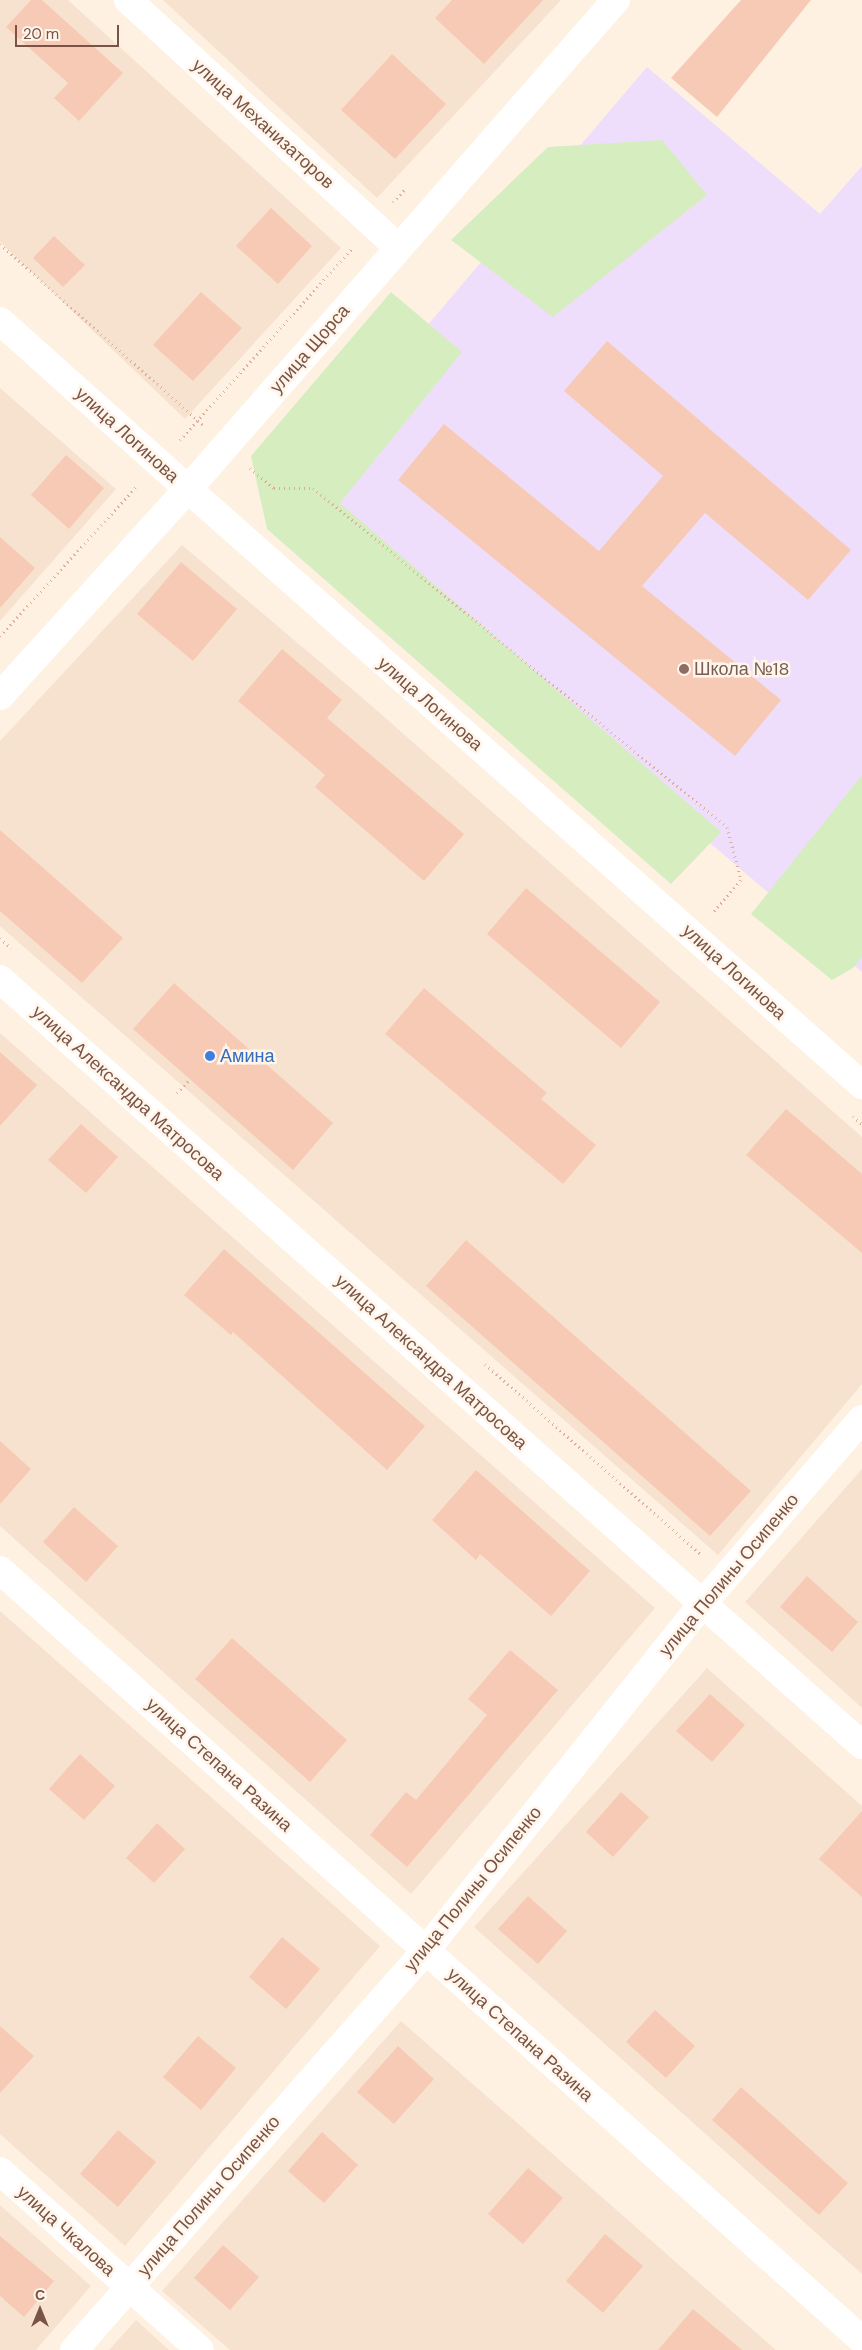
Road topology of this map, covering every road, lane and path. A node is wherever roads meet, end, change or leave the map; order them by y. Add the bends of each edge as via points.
1 (128, 0) edge
2 (616, 0) edge
3 (412, 181) dead end
4 (373, 224) junction
5 (0, 244) edge
6 (399, 248) junction
7 (0, 321) edge
8 (198, 421) junction
9 (226, 446) junction
10 (159, 463) junction
11 (188, 489) junction
12 (0, 636) edge
13 (0, 696) edge
14 (692, 935) junction
15 (0, 979) edge
16 (190, 1079) dead end
17 (862, 1085) edge
18 (177, 1093) dead end
19 (862, 1419) edge
20 (0, 1570) edge
21 (703, 1603) junction
22 (862, 1745) edge
23 (426, 1950) junction
24 (0, 2171) edge
25 (129, 2287) junction
26 (862, 2340) edge
27 (74, 2350) edge
28 (200, 2350) edge

1 - 4 street, улица Механизаторов
2 - 6 street, улица Щорса
3 - 4 path
4 - 6 street, улица Механизаторов
4 - 8 path
5 - 8 path
6 - 9 street, улица Щорса
7 - 10 street, улица Логинова
8 - 9 path
8 - 10 path
9 - 11 street, улица Щорса
9 - 14 path via 274,488 313,488 727,828 741,880
10 - 11 street, улица Логинова
10 - 12 path
11 - 13 street, улица Щорса
11 - 14 street, улица Логинова
14 - 17 street, улица Логинова
15 - 21 street, улица Александра Матросова
16 - 18 path
19 - 21 street, улица Полины Осипенко
20 - 23 street, улица Степана Разина
21 - 22 street, улица Александра Матросова
21 - 23 street, улица Полины Осипенко
23 - 25 street, улица Полины Осипенко
23 - 26 street, улица Степана Разина
24 - 25 street, улица Чкалова
25 - 27 street, улица Полины Осипенко
25 - 28 street, улица Чкалова

